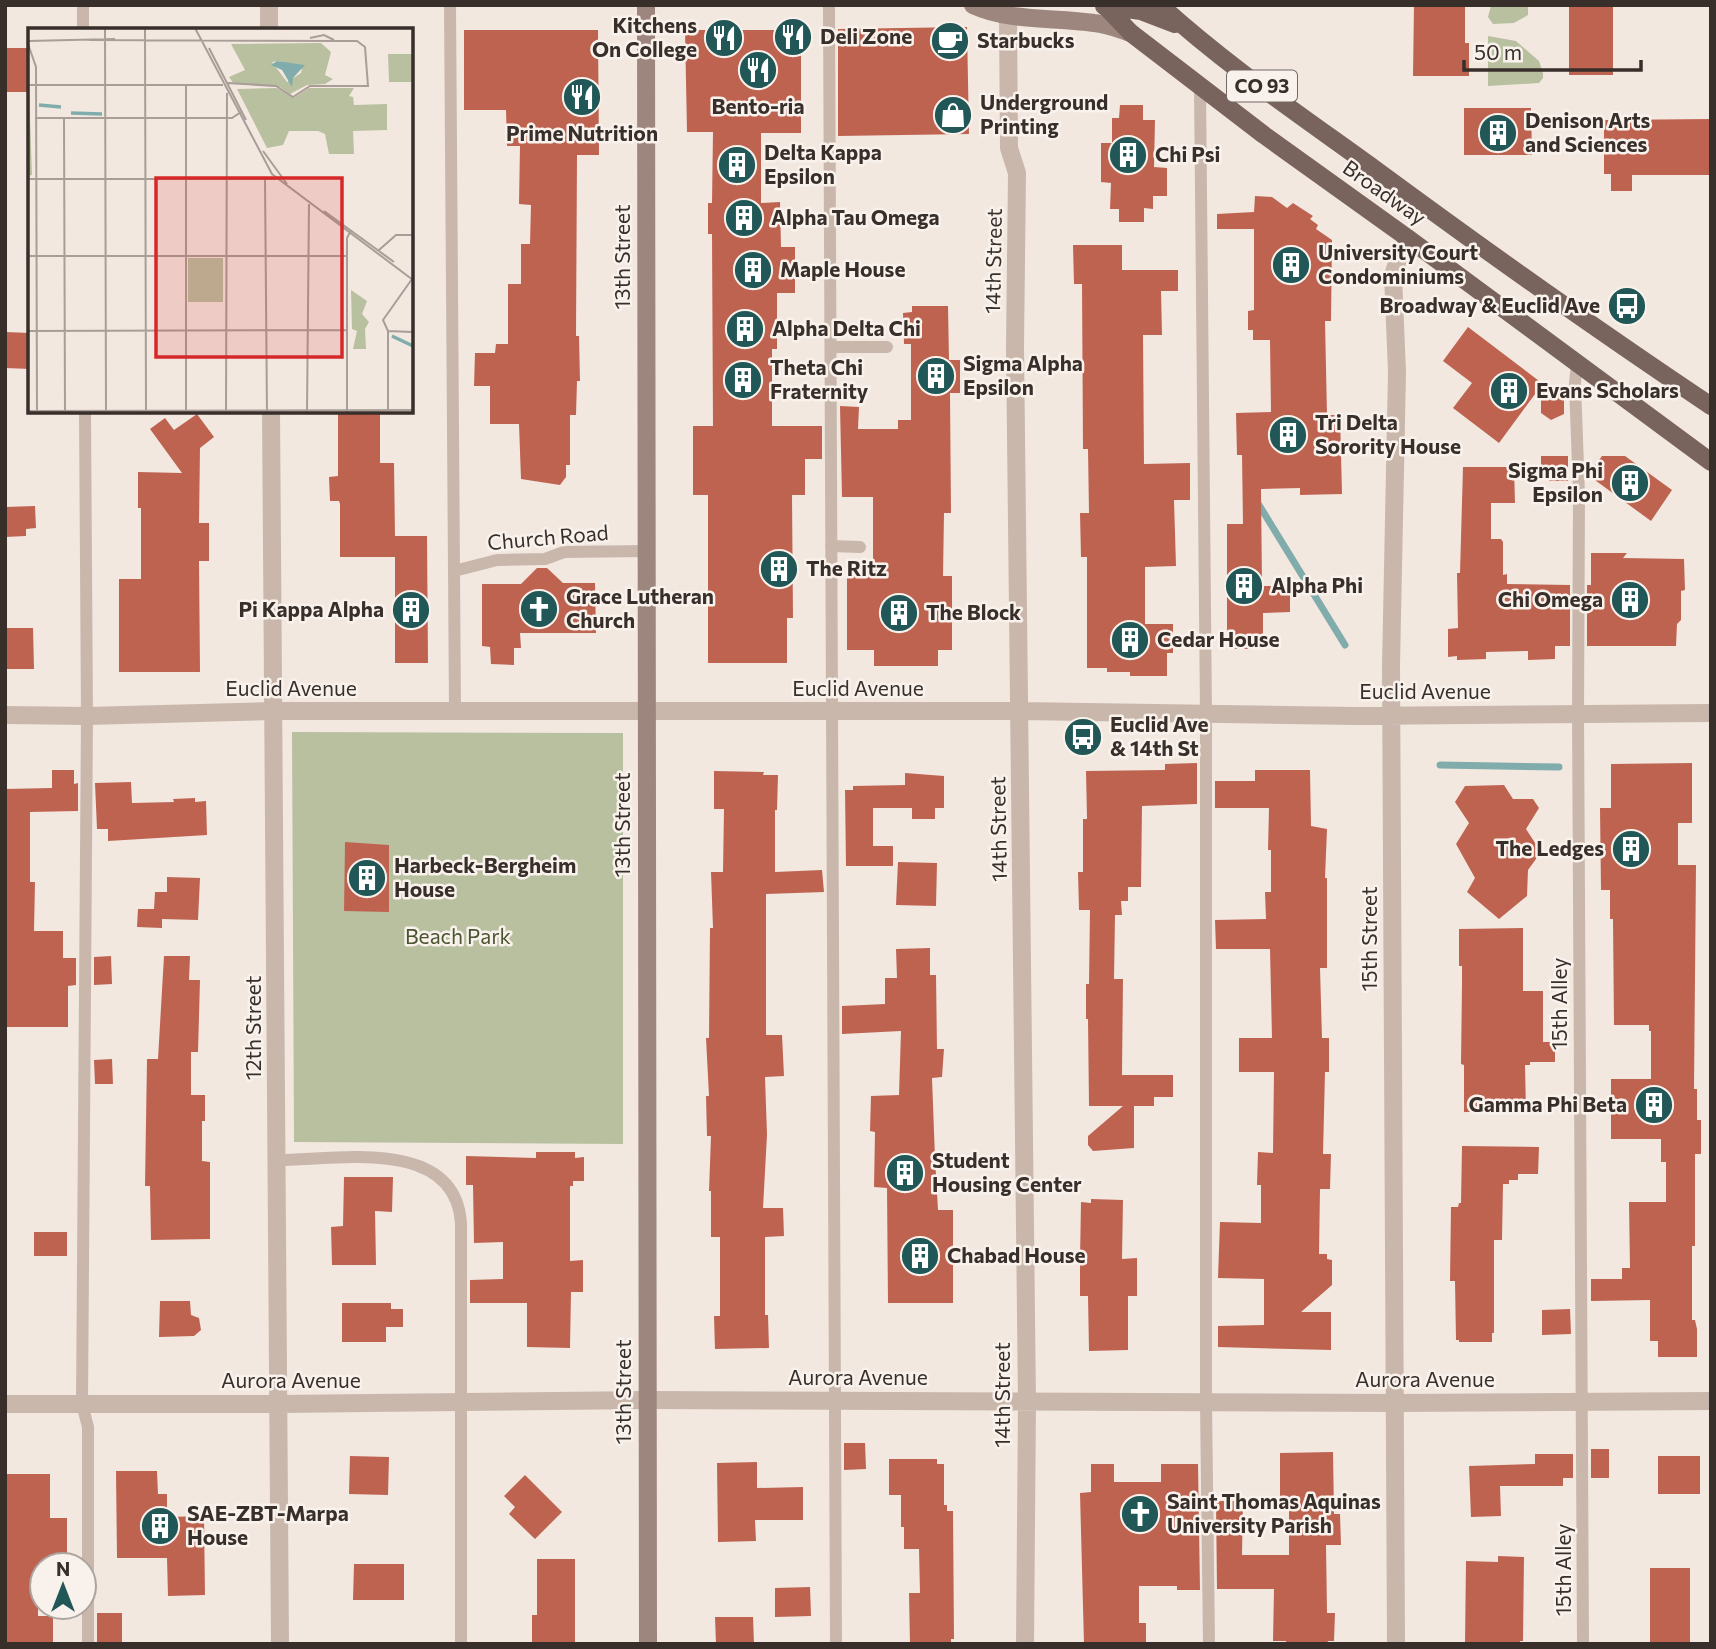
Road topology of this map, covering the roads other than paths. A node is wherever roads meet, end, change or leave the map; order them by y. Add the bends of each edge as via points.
1 (83, 5) edge
2 (270, 5) edge
3 (450, 5) edge
4 (646, 5) edge
5 (829, 5) edge
6 (973, 5) edge
7 (1096, 5) edge
8 (1104, 5) edge
9 (1160, 5) edge
10 (1008, 14) junction
11 (83, 28) edge
12 (270, 28) edge
13 (1185, 28) junction
14 (1131, 33) junction
15 (1200, 87) junction
16 (1409, 239) junction
17 (831, 347) junction
18 (887, 347) dead end
19 (1577, 363) junction
20 (1711, 406) edge
21 (85, 413) edge
22 (271, 413) edge
23 (1711, 462) edge
24 (831, 546) junction
25 (860, 547) dead end
26 (645, 551) junction
27 (454, 571) junction
28 (274, 711) junction
29 (455, 711) junction
30 (645, 712) junction
31 (831, 712) junction
32 (1020, 712) junction
33 (1206, 713) junction
34 (1578, 713) junction
35 (1711, 713) edge
36 (5, 715) edge
37 (1392, 715) junction
38 (87, 716) junction
39 (278, 1160) junction
40 (647, 1400) junction
41 (835, 1401) junction
42 (1711, 1401) edge
43 (459, 1402) junction
44 (1582, 1402) junction
45 (1027, 1403) junction
46 (1206, 1403) junction
47 (1396, 1403) junction
48 (5, 1404) edge
49 (82, 1404) junction
50 (279, 1404) junction
51 (88, 1644) edge
52 (279, 1644) edge
53 (461, 1644) edge
54 (648, 1644) edge
55 (836, 1644) edge
56 (1025, 1644) edge
57 (1209, 1644) edge
58 (1396, 1644) edge
59 (1583, 1644) edge

1 - 11 lane
2 - 12 street
3 - 27 lane
4 - 26 street, 13th Street
5 - 17 lane
6 - 10 street
7 - 8 street
8 - 13 main road via 1141,11
8 - 14 main road, Broadway / CO 93
9 - 13 main road, Broadway / CO 93
10 - 14 street via 1093,23
10 - 32 street, 14th Street via 1009,148 1017,173
13 - 20 main road, Broadway / CO 93 via 1472,241
14 - 15 main road, Broadway / CO 93
15 - 16 main road, Broadway / CO 93
15 - 33 lane
16 - 19 main road, Broadway / CO 93
16 - 37 street, 15th Street via 1393,275 1397,372
17 - 18 lane
17 - 24 lane
19 - 23 main road, Broadway / CO 93
19 - 34 lane, 15th Alley
21 - 38 lane
22 - 28 street, 12th Street
24 - 25 lane
24 - 31 lane
26 - 27 lane, Church Road via 564,552 545,559 497,560
26 - 30 street, 13th Street
27 - 29 lane
28 - 29 street, Euclid Avenue
28 - 38 street, Euclid Avenue
28 - 39 street, 12th Street
29 - 30 street, Euclid Avenue
30 - 31 street, Euclid Avenue
30 - 40 street, 13th Street
31 - 32 street, Euclid Avenue
31 - 41 lane
32 - 33 street, Euclid Avenue
32 - 45 street, 14th Street
33 - 37 street, Euclid Avenue
33 - 46 lane
34 - 35 street, Euclid Avenue
34 - 37 street, Euclid Avenue
34 - 44 lane, 15th Alley
36 - 38 street, Euclid Avenue
37 - 47 street, 15th Street
38 - 49 lane
39 - 43 lane via 359,1157 410,1161 427,1169 450,1190 461,1223
39 - 50 street, 12th Street
40 - 41 street, Aurora Avenue
40 - 43 street, Aurora Avenue
40 - 54 street, 13th Street
41 - 45 street, Aurora Avenue
41 - 55 lane
42 - 44 street, Aurora Avenue
43 - 50 street, Aurora Avenue
43 - 53 lane
44 - 47 street, Aurora Avenue
44 - 59 lane, 15th Alley
45 - 46 street, Aurora Avenue
45 - 56 street, 14th Street
46 - 47 street, Aurora Avenue
46 - 57 lane
47 - 58 street, 15th Street
48 - 49 street, Aurora Avenue
49 - 50 street, Aurora Avenue
49 - 51 lane via 88,1427
50 - 52 street, 12th Street

